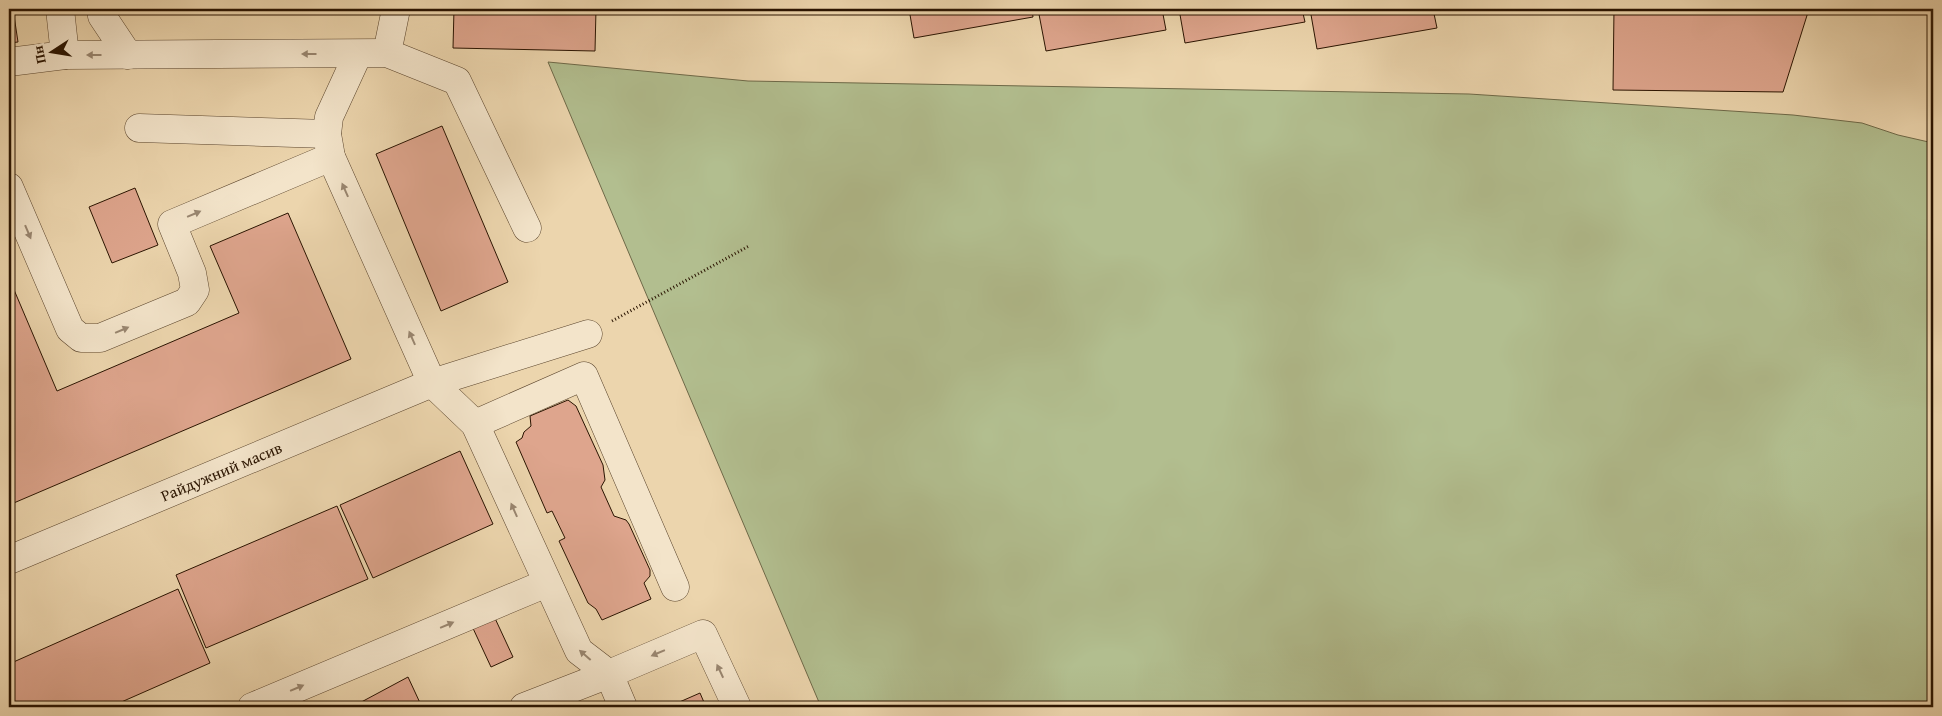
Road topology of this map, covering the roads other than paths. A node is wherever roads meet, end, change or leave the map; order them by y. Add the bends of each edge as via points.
1 (60, 9) edge
2 (101, 9) edge
3 (396, 9) edge
4 (387, 53) junction
5 (358, 54) junction
6 (65, 55) junction
7 (128, 55) junction
8 (9, 62) edge
9 (139, 128) dead end
10 (329, 146) junction
11 (9, 187) edge
12 (527, 228) dead end
13 (588, 334) road end
14 (432, 382) junction
15 (475, 424) junction
16 (9, 560) edge
17 (547, 583) junction
18 (675, 587) dead end
19 (609, 674) junction
20 (252, 707) edge
21 (524, 707) edge
22 (623, 707) edge
23 (737, 707) edge

1 - 6 street
2 - 7 street via 102,16
3 - 4 street
4 - 5 street
4 - 12 street via 457,81
5 -> 7 street
5 - 10 street via 329,117
7 -> 6 street
6 - 8 street
9 - 10 street
11 -> 10 street via 70,329 81,338 100,338 187,302 195,290 192,273 172,224
14 -> 10 street
13 - 14 street, Райдужний масив
14 - 15 street
14 - 16 street, Райдужний масив
17 -> 15 street
15 - 18 street via 584,376
19 -> 17 street via 579,651
20 -> 17 street
19 - 21 street
19 - 22 street
23 -> 19 street via 703,634

